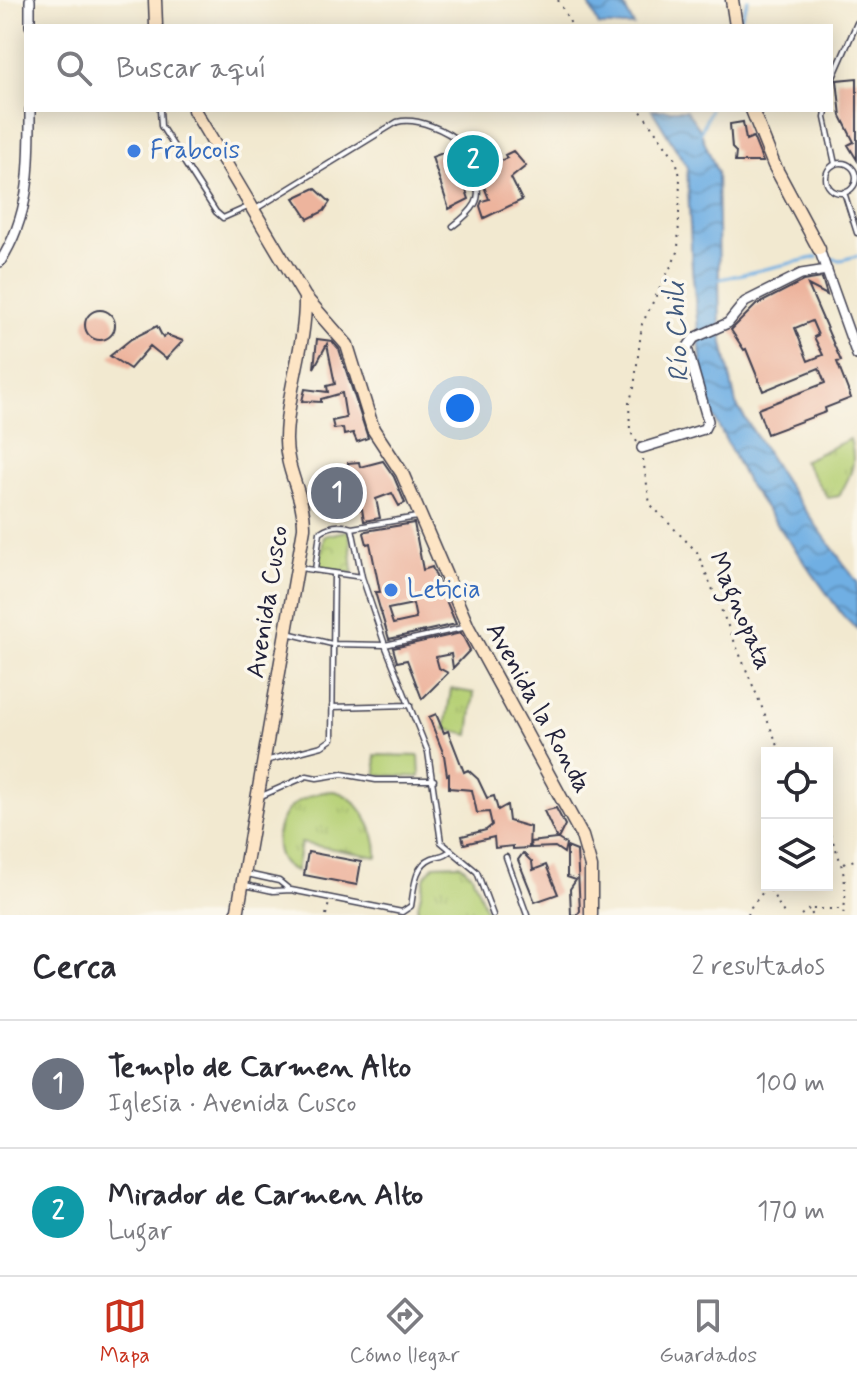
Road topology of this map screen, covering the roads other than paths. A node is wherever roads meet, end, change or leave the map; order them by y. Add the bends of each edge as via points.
1 (30, 0) edge
2 (155, 0) edge
3 (732, 0) edge
4 (857, 23) edge
5 (30, 24) edge
6 (156, 24) edge
7 (736, 24) edge
8 (833, 77) edge
9 (30, 112) edge
10 (160, 112) edge
11 (195, 112) edge
12 (753, 112) edge
13 (826, 112) edge
14 (835, 164) junction
15 (856, 179) edge
16 (844, 192) junction
17 (253, 208) junction
18 (855, 223) edge
19 (453, 226) dead end
20 (857, 233) edge
21 (819, 249) joint
22 (0, 262) edge
23 (825, 266) junction
24 (305, 297) junction
25 (328, 324) junction
26 (302, 335) junction
27 (857, 355) edge
28 (642, 448) road end
29 (421, 516) junction
30 (304, 528) junction
31 (352, 528) junction
32 (320, 532) junction
33 (298, 567) junction
34 (315, 570) junction
35 (334, 573) junction
36 (362, 577) junction
37 (468, 627) junction
38 (285, 632) junction
39 (332, 644) junction
40 (385, 645) junction
41 (410, 705) junction
42 (332, 707) junction
43 (264, 762) junction
44 (434, 780) junction
45 (258, 797) junction
46 (451, 850) junction
47 (506, 857) dead end
48 (244, 879) junction
49 (291, 890) junction
50 (237, 915) edge
51 (493, 915) edge
52 (527, 915) edge
53 (591, 915) edge

1 - 5 street
2 - 6 main road
3 - 7 main road
4 - 8 lane
9 - 22 street via 29,183 14,240
10 - 17 lane via 161,126 216,212 223,218
11 - 17 main road, Avenida la Ronda
12 - 21 main road
13 - 14 lane
14 - 15 lane via 849,166
14 - 16 lane via 827,174 828,184
15 - 16 lane
16 - 18 lane
17 - 19 lane via 397,122 410,120 440,130 462,145 470,158 478,195
17 - 24 main road, Avenida la Ronda
18 - 20 lane
21 - 23 street
23 - 27 street
23 - 28 street via 745,302 722,328 694,338 687,348 708,421 704,429
24 - 25 main road, Avenida la Ronda
24 - 26 main road, Avenida Cusco
25 - 26 main road
25 - 29 main road, Avenida la Ronda via 347,345 373,429 402,473
26 - 30 main road, Avenida Cusco via 286,439
29 - 31 lane
29 - 37 main road, Avenida la Ronda
30 - 32 lane
30 - 33 main road, Avenida Cusco
31 - 32 lane via 327,527
31 - 36 lane
32 - 34 lane
33 - 34 lane
33 - 38 main road, Avenida Cusco
34 - 35 lane
35 - 36 lane
35 - 39 lane
36 - 40 lane
37 - 40 lane
37 - 53 main road, Avenida la Ronda via 582,836 591,867
38 - 39 lane
38 - 43 main road, Avenida Cusco
39 - 40 lane
39 - 42 lane
40 - 41 lane
41 - 42 lane
41 - 44 lane
42 - 43 lane via 329,742
43 - 45 main road, Avenida Cusco
44 - 45 lane via 307,776
44 - 46 lane via 438,832
45 - 48 main road, Avenida Cusco
46 - 49 lane via 419,869 411,906 402,912
46 - 51 lane via 477,872
47 - 52 lane
48 - 49 lane via 273,891
48 - 49 lane via 279,881
48 - 50 main road, Avenida Cusco

